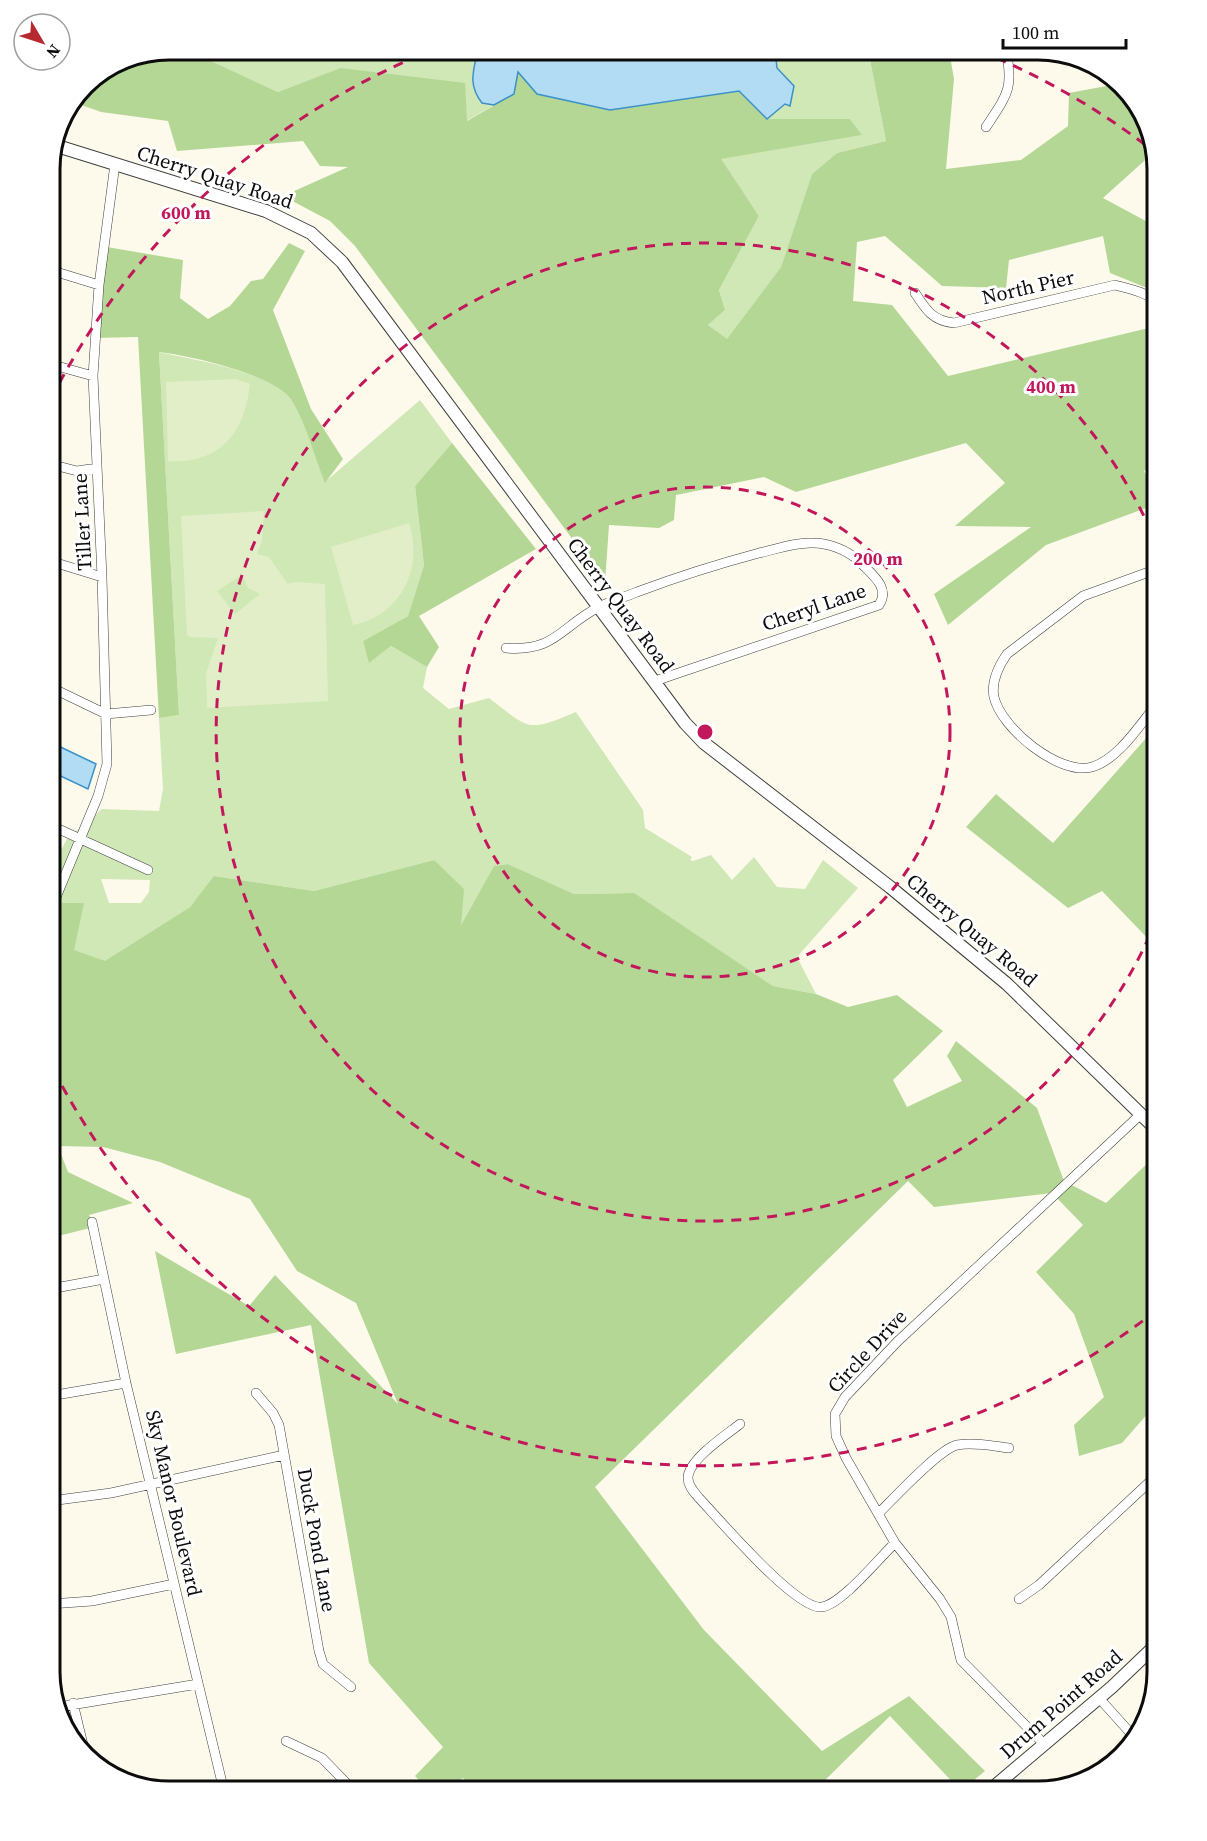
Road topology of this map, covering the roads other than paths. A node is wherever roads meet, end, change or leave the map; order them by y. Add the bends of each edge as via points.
1 (1008, 60) edge
2 (986, 127) dead end
3 (62, 147) edge
4 (115, 164) junction
5 (60, 273) edge
6 (99, 285) junction
7 (915, 293) dead end
8 (1147, 296) edge
9 (60, 367) edge
10 (93, 376) junction
11 (60, 467) edge
12 (97, 468) junction
13 (60, 564) edge
14 (1147, 573) edge
15 (102, 577) junction
16 (598, 607) junction
17 (506, 648) dead end
18 (655, 681) junction
19 (60, 692) edge
20 (151, 710) dead end
21 (106, 714) junction
22 (1147, 716) edge
23 (60, 829) edge
24 (79, 838) junction
25 (147, 870) dead end
26 (60, 887) edge
27 (1141, 1114) junction
28 (1147, 1120) edge
29 (92, 1222) dead end
30 (104, 1279) junction
31 (60, 1287) edge
32 (126, 1383) junction
33 (256, 1393) dead end
34 (60, 1394) edge
35 (740, 1424) dead end
36 (1009, 1448) dead end
37 (284, 1455) junction
38 (151, 1484) junction
39 (1147, 1485) edge
40 (60, 1500) edge
41 (879, 1513) junction
42 (895, 1543) junction
43 (174, 1584) junction
44 (1019, 1599) dead end
45 (60, 1603) edge
46 (1147, 1654) edge
47 (198, 1684) junction
48 (351, 1687) dead end
49 (1099, 1698) junction
50 (73, 1703) junction
51 (65, 1705) edge
52 (1129, 1731) edge
53 (81, 1736) edge
54 (286, 1741) dead end
55 (1045, 1745) junction
56 (222, 1781) edge
57 (344, 1781) edge
58 (1001, 1781) edge

1 - 2 street via 1011,75 1007,94
3 - 4 street, Cherry Quay Road
4 - 6 street, Tiller Lane
4 - 16 street, Cherry Quay Road via 266,211 296,224 324,243 363,288
5 - 6 street
6 - 10 street, Tiller Lane
7 - 8 street, North Pier via 928,313 942,322 954,323 1115,285
9 - 10 street
10 - 12 street, Tiller Lane
11 - 12 street via 76,471
12 - 15 street, Tiller Lane
13 - 15 street
14 - 22 street via 1083,596 1064,609 1007,654 993,685 999,712 1007,723 1048,758 1075,768 1106,761
15 - 21 street, Tiller Lane
16 - 17 street via 551,641 527,650
16 - 18 street, Cherry Quay Road
16 - 18 street, Cheryl Lane via 721,564 813,543 830,545 855,558 883,590 879,606
18 - 27 street, Cherry Quay Road via 704,743 890,887 1007,984
19 - 21 street
20 - 21 street
21 - 24 street, Tiller Lane via 107,764
23 - 24 street
24 - 25 street
24 - 26 street, Tiller Lane
27 - 28 street, Cherry Quay Road
27 - 41 street, Circle Drive via 897,1342 845,1397 835,1414 836,1436
29 - 30 street, Sky Manor Boulevard
30 - 31 street
30 - 32 street, Sky Manor Boulevard
32 - 34 street
32 - 38 street, Sky Manor Boulevard
33 - 37 street, Duck Pond Lane via 273,1413
35 - 42 street via 693,1464 688,1481 699,1498 790,1592 811,1606 822,1607 836,1601
36 - 41 street via 955,1445 938,1456
37 - 38 street
37 - 48 street, Duck Pond Lane via 319,1651 323,1664
38 - 40 street
38 - 43 street, Sky Manor Boulevard
39 - 44 street
41 - 42 street, Circle Drive
42 - 55 street, Circle Drive via 951,1617 961,1660
43 - 45 street via 92,1601
43 - 47 street, Sky Manor Boulevard
46 - 49 street, Drum Point Road
47 - 50 street
47 - 56 street, Sky Manor Boulevard
49 - 52 street
49 - 55 street, Drum Point Road
50 - 51 street
50 - 53 street
54 - 57 street via 322,1758
55 - 58 street, Drum Point Road

